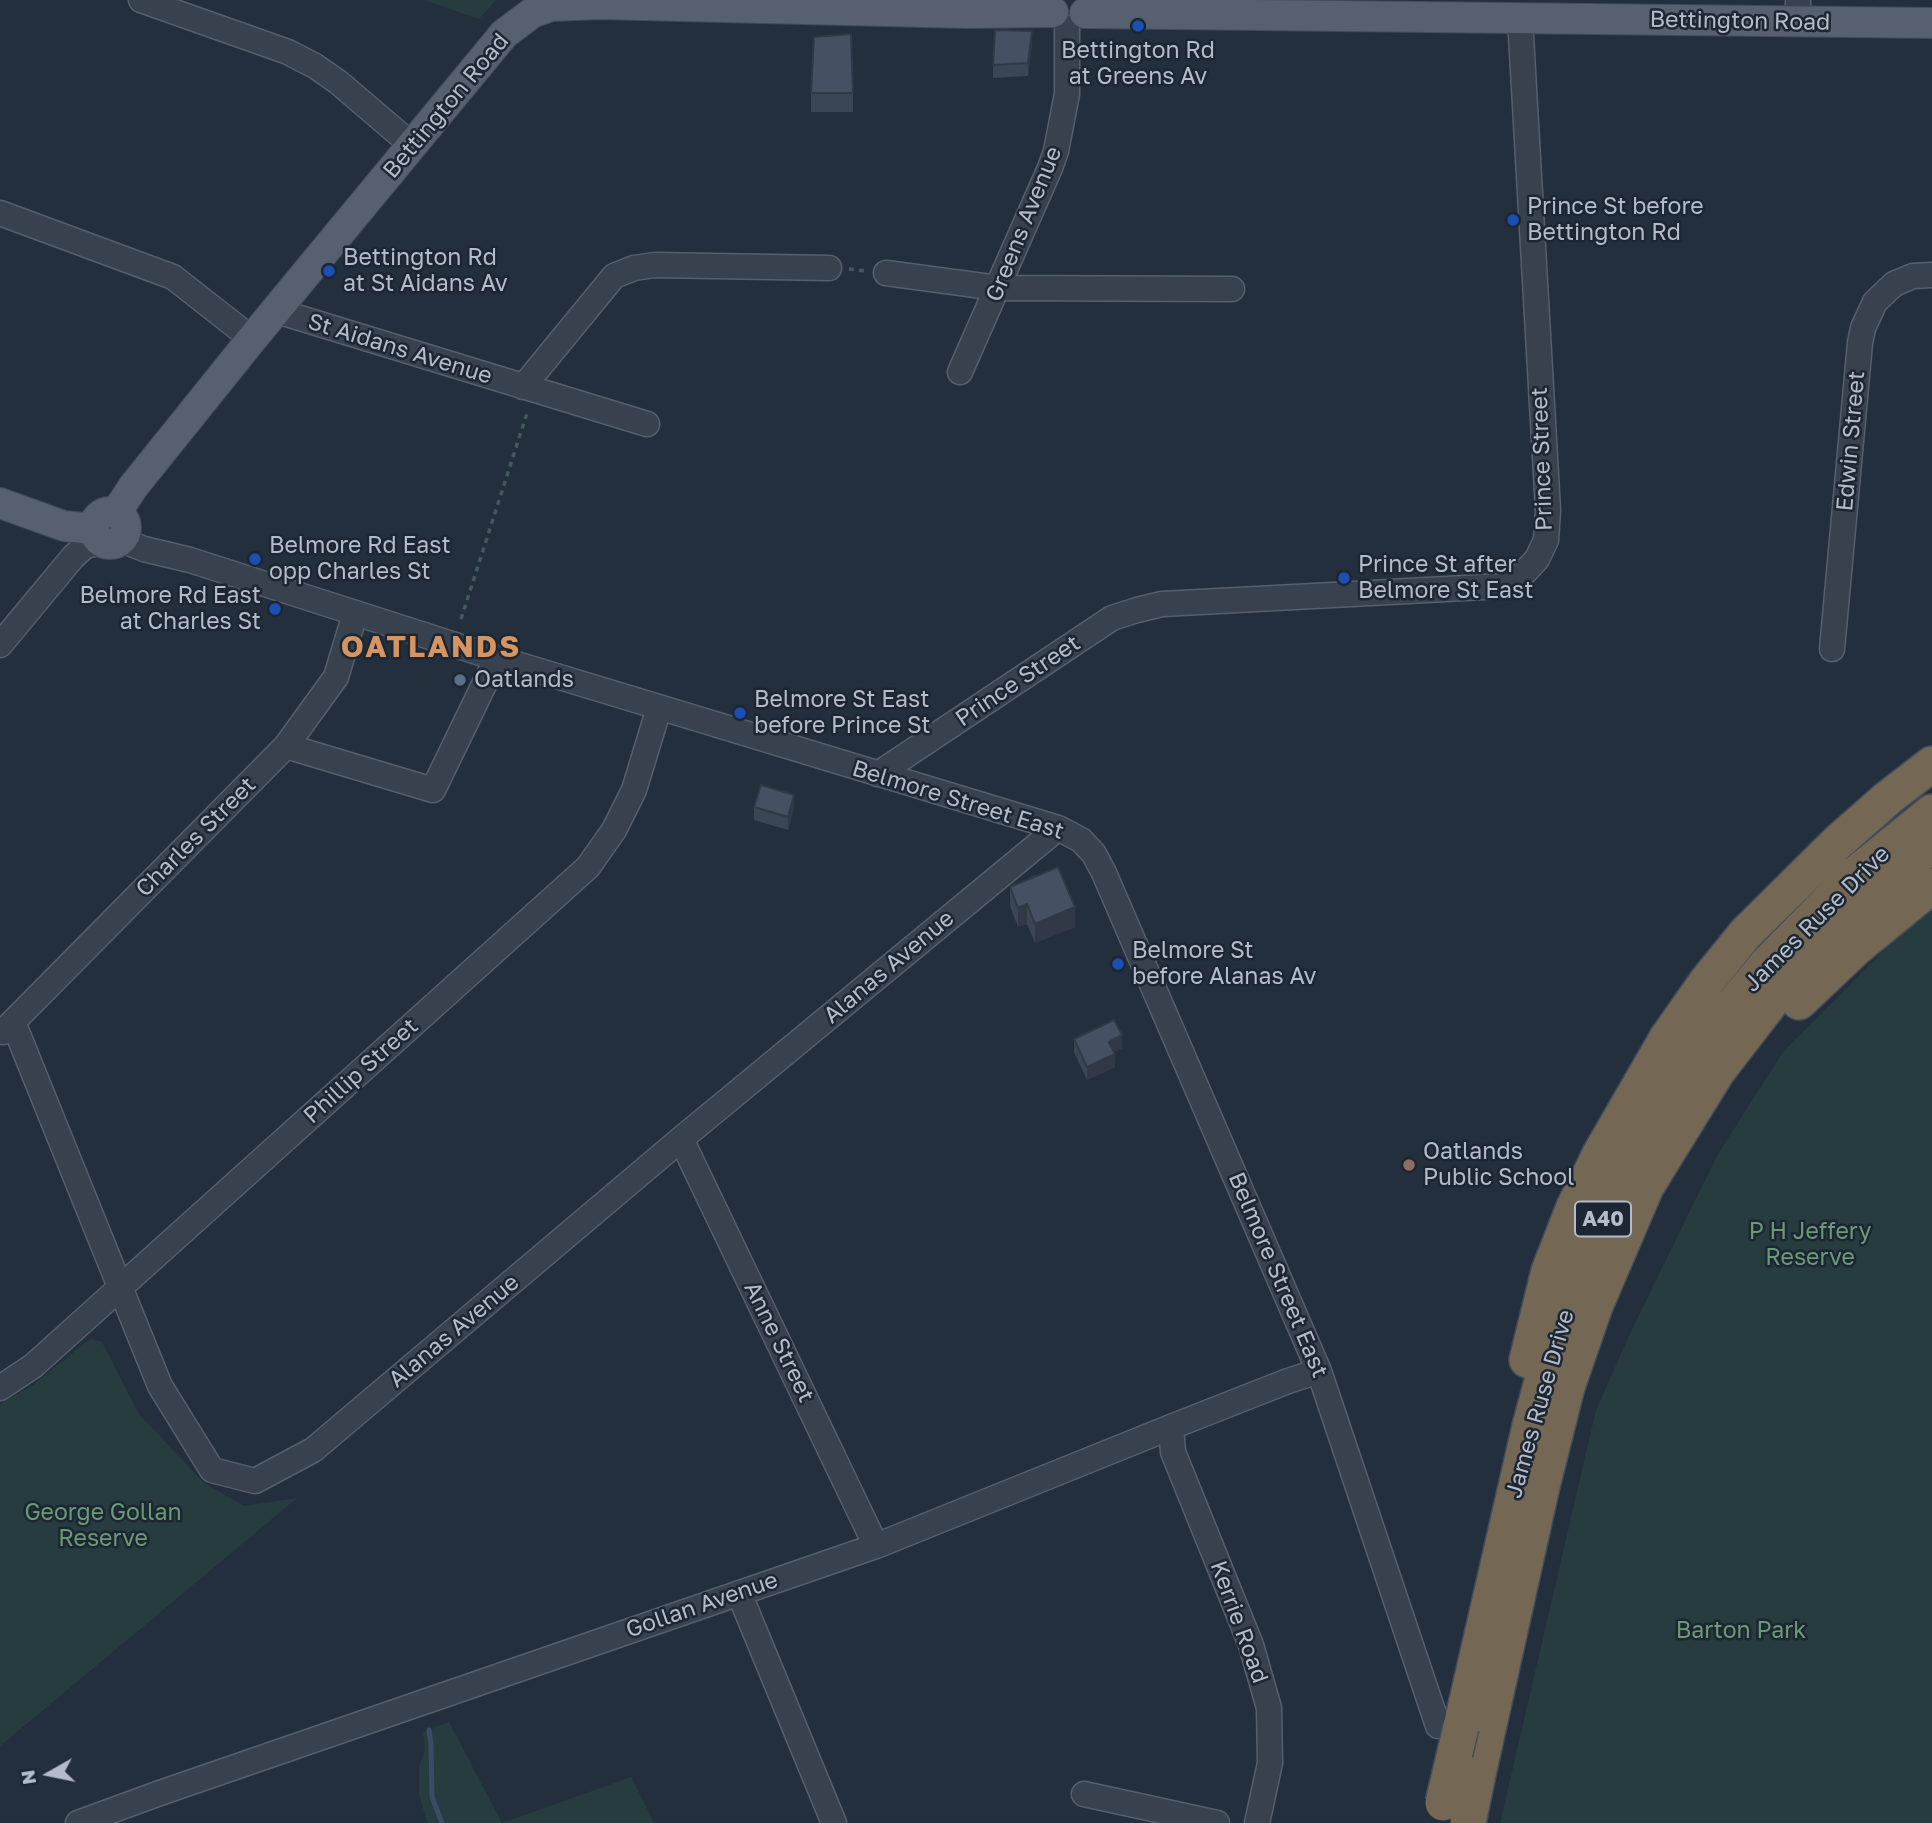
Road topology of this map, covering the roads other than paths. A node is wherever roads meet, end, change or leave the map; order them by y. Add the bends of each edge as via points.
1 (141, 0) edge
2 (1069, 11) edge
3 (1798, 11) edge
4 (1520, 18) junction
5 (1932, 23) edge
6 (413, 146) junction
7 (0, 213) edge
8 (829, 268) road end
9 (886, 273) road end
10 (1932, 275) edge
11 (998, 288) junction
12 (1232, 289) dead end
13 (277, 311) junction
14 (252, 339) junction
15 (960, 372) dead end
16 (526, 397) junction
17 (648, 424) dead end
18 (0, 503) edge
19 (43, 519) junction
20 (108, 531) junction
21 (63, 568) junction
22 (355, 614) junction
23 (0, 645) edge
24 (1832, 649) dead end
25 (497, 659) junction
26 (659, 708) junction
27 (286, 746) junction
28 (1932, 764) edge
29 (878, 774) junction
30 (1932, 812) edge
31 (1058, 828) junction
32 (1932, 845) edge
33 (1932, 886) edge
34 (6, 1028) edge
35 (681, 1139) junction
36 (119, 1288) junction
37 (1320, 1371) junction
38 (1567, 1387) junction
39 (0, 1388) edge
40 (1171, 1427) junction
41 (877, 1546) junction
42 (739, 1593) junction
43 (1475, 1662) junction
44 (1449, 1726) junction
45 (1084, 1794) dead end
46 (1450, 1816) edge
47 (78, 1823) edge
48 (834, 1823) edge
49 (1217, 1823) edge
50 (1258, 1823) edge

1 - 6 street via 288,52 315,66
2 - 4 main road, Bettington Road
2 - 6 main road, Bettington Road via 551,6 532,13 504,34
2 - 11 street, Greens Avenue via 1067,94 1056,151
3 - 4 main road, Bettington Road
3 - 5 main road, Bettington Road
4 - 29 street, Prince Street via 1548,510 1546,540 1536,559 1503,586 1162,604 1112,618
6 - 13 main road, Bettington Road
7 - 14 street via 173,277
8 - 16 street, St Aidans Avenue via 655,264 614,276
9 - 11 street
10 - 24 street, Edwin Street via 1894,284 1875,302 1863,328
11 - 12 street
11 - 15 street, Greens Avenue
13 - 14 main road, Bettington Road
13 - 16 street, St Aidans Avenue
14 - 20 main road, Bettington Road via 133,487
16 - 17 street, St Aidans Avenue
18 - 19 main road
19 - 20 main road via 76,529
19 - 21 street via 59,542
20 - 21 street
20 - 22 street, Belmore Street East via 144,550 190,559
21 - 23 street
22 - 25 street, Belmore Street East
22 - 27 street, Charles Street via 336,677
25 - 26 street, Belmore Street East
25 - 27 street via 433,790
26 - 29 street, Belmore Street East
26 - 36 street, Phillip Street via 634,790 588,867
27 - 34 street, Charles Street
28 - 43 highway via 1838,842 1746,933 1667,1038 1600,1154 1549,1271 1534,1329 1473,1609
29 - 31 street, Belmore Street East
30 - 43 highway, James Ruse Drive / A40 via 1854,875 1767,964 1687,1068 1620,1182 1594,1236 1548,1359
31 - 35 street, Alanas Avenue
31 - 37 street, Belmore Street East via 1081,840 1099,863
32 - 38 highway, James Ruse Drive / A40 via 1886,881 1788,980 1717,1072 1646,1187 1595,1306
33 - 38 highway via 1806,994 1730,1086 1661,1196
34 - 36 street, Alanas Avenue
35 - 36 street, Alanas Avenue via 313,1450 255,1480 212,1470 160,1386
35 - 41 street, Anne Street
36 - 39 street, Phillip Street via 33,1366
37 - 40 street, Gollan Avenue
37 - 44 street, Belmore Street East
38 - 46 highway, James Ruse Drive / A40, bridge via 1478,1774
40 - 41 street, Gollan Avenue
40 - 50 street, Kerrie Road via 1173,1452 1251,1645 1269,1708 1270,1763
41 - 42 street, Gollan Avenue
42 - 47 street, Gollan Avenue
42 - 48 street
43 - 44 highway, James Ruse Drive / A40
44 - 46 highway, James Ruse Drive / A40, bridge
45 - 49 street

